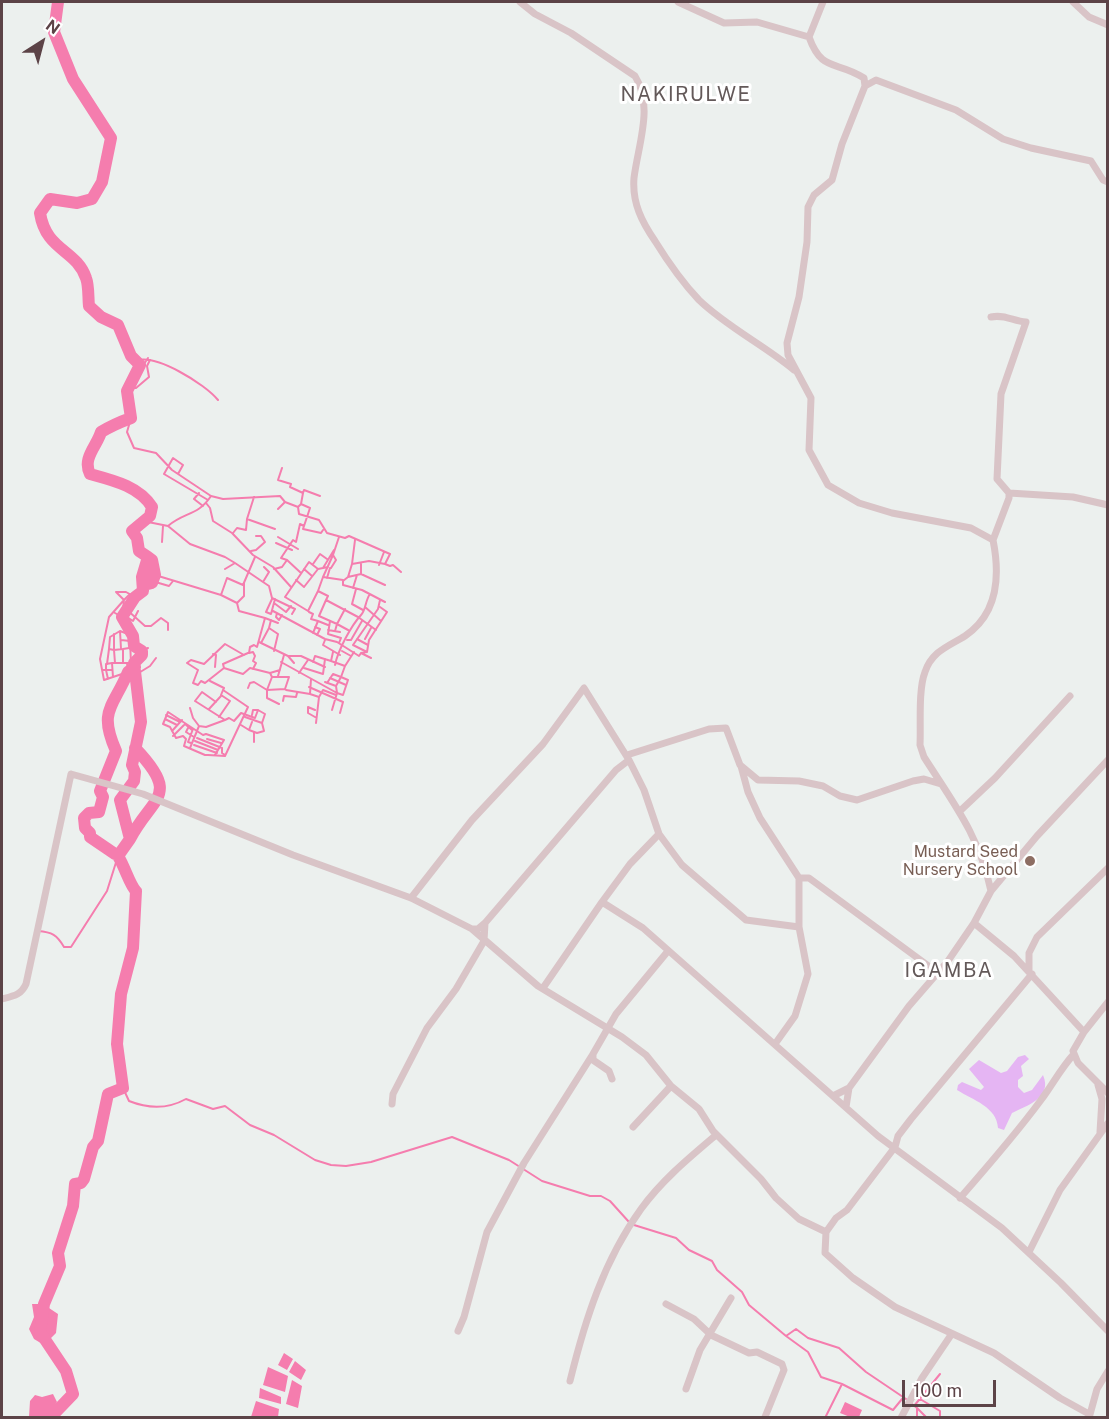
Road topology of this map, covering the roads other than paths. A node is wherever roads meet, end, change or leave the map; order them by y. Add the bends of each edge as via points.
1 (520, 2) edge
2 (678, 2) edge
3 (823, 2) edge
4 (1073, 2) edge
5 (1107, 25) edge
6 (809, 37) junction
7 (865, 86) junction
8 (1107, 182) edge
9 (991, 316) dead end
10 (799, 373) junction
11 (1009, 493) junction
12 (1107, 505) edge
13 (993, 540) junction
14 (1070, 696) dead end
15 (628, 758) junction
16 (1107, 760) edge
17 (740, 765) junction
18 (941, 784) junction
19 (960, 812) junction
20 (659, 834) junction
21 (1107, 868) edge
22 (799, 878) junction
23 (991, 891) junction
24 (411, 898) junction
25 (602, 902) junction
26 (485, 922) junction
27 (974, 923) junction
28 (799, 927) junction
29 (472, 929) junction
30 (484, 941) junction
31 (668, 951) junction
32 (1030, 972) junction
33 (938, 973) junction
34 (543, 988) junction
35 (2, 999) edge
36 (1107, 1002) edge
37 (609, 1029) junction
38 (1084, 1032) junction
39 (775, 1044) junction
40 (593, 1054) junction
41 (1074, 1054) junction
42 (612, 1079) dead end
43 (1098, 1085) junction
44 (671, 1086) junction
45 (849, 1088) junction
46 (1107, 1093) edge
47 (833, 1096) junction
48 (392, 1104) dead end
49 (846, 1107) junction
50 (1107, 1123) edge
51 (633, 1127) dead end
52 (716, 1135) junction
53 (1099, 1135) junction
54 (895, 1147) junction
55 (960, 1198) junction
56 (826, 1232) junction
57 (1029, 1252) junction
58 (731, 1298) dead end
59 (666, 1304) dead end
60 (458, 1331) dead end
61 (1107, 1331) edge
62 (711, 1335) junction
63 (951, 1335) junction
64 (1107, 1371) edge
65 (570, 1381) dead end
66 (686, 1389) dead end
67 (1089, 1416) edge
68 (765, 1417) edge
69 (900, 1418) edge

1 - 10 street via 635,76 641,86 644,118 634,180 635,203 643,223 700,301
2 - 6 street via 724,23 757,22
3 - 6 street
4 - 5 street via 1089,17
6 - 7 street via 823,62 852,70 864,78
7 - 8 street via 876,80 956,110 1003,139 1091,161
7 - 10 street via 832,180 814,195 808,207 800,297 787,343 788,355
9 - 11 street via 1003,314 1026,322 1001,394 998,417 997,479
10 - 13 street via 811,398 809,450 828,485 859,503 971,528
11 - 12 street via 1073,496
11 - 13 street
13 - 18 street via 997,572 989,613 965,636 943,647 924,673 920,745
14 - 19 street
15 - 17 street via 710,729 726,728
15 - 20 street via 645,790
15 - 24 street via 584,688 543,744 472,820
15 - 26 street
16 - 23 street
17 - 18 street via 758,780 823,786 857,800 913,781 924,779
17 - 22 street via 760,818
18 - 19 street
19 - 23 street via 977,842
20 - 25 street
20 - 28 street via 682,865 746,920
21 - 32 street via 1037,937 1029,953
22 - 28 street
22 - 33 street via 808,878
23 - 27 street
24 - 29 street
24 - 35 street via 143,794 71,774 26,984 16,996
25 - 31 street via 643,928
25 - 34 street
26 - 29 street
26 - 30 street
27 - 32 street
27 - 33 street
28 - 39 street via 808,974 805,990 795,1016
29 - 30 street
30 - 34 street
30 - 48 street via 427,1028 393,1094
31 - 37 street via 616,1014
31 - 39 street
32 - 38 street
32 - 54 street via 911,1119
33 - 45 street
34 - 37 street
36 - 38 street
37 - 40 street
37 - 44 street via 646,1055
38 - 41 street via 1072,1051
39 - 47 street
40 - 42 street via 593,1060 609,1071
40 - 60 street via 523,1165 487,1232
41 - 43 street
41 - 55 street via 1011,1139
43 - 46 street
43 - 53 street via 1102,1099
44 - 51 street
44 - 52 street via 699,1109
45 - 47 street
45 - 49 street
47 - 49 street
49 - 54 street
50 - 53 street
52 - 56 street via 799,1219
52 - 65 street via 664,1181 634,1221 598,1285
53 - 57 street via 1060,1190
54 - 55 street
54 - 56 street via 848,1210
55 - 57 street
56 - 63 street via 825,1253 853,1278 895,1306
57 - 61 street
58 - 62 street
59 - 62 street via 694,1319
62 - 66 street via 700,1350
62 - 68 street via 782,1364
63 - 67 street via 994,1353
63 - 69 street
64 - 67 street

